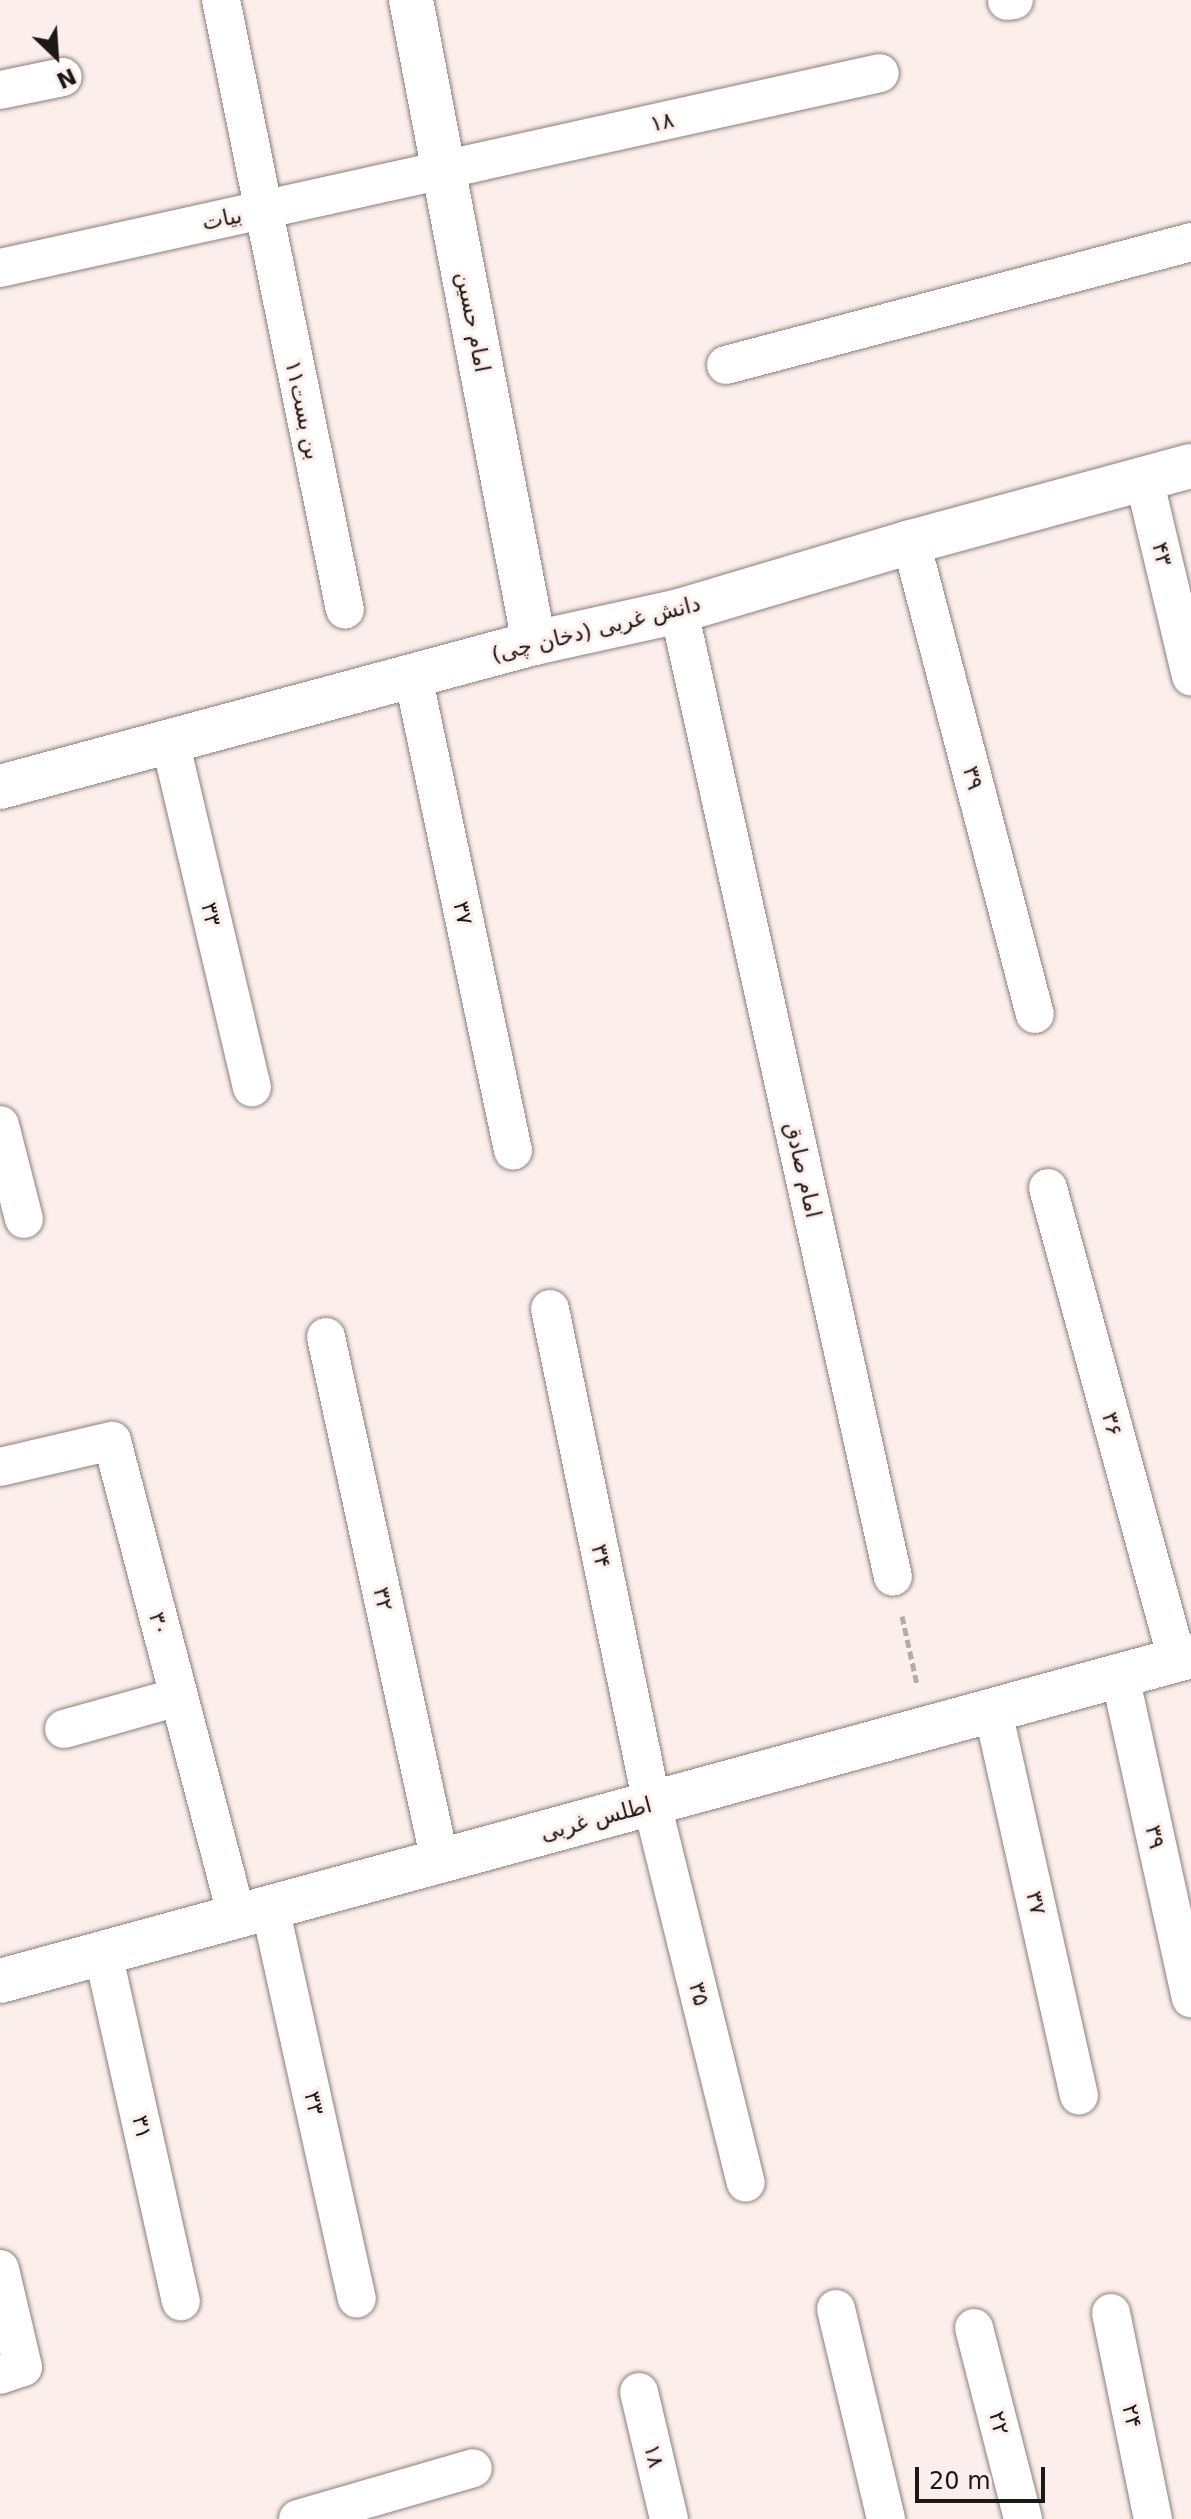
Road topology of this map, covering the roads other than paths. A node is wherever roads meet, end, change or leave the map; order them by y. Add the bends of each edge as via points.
1 (221, 0) edge
2 (411, 0) edge
3 (880, 73) dead end
4 (63, 77) dead end
5 (0, 90) edge
6 (444, 171) junction
7 (261, 211) junction
8 (1191, 242) edge
9 (0, 268) edge
10 (726, 365) dead end
11 (1191, 466) edge
12 (1144, 479) junction
13 (911, 542) junction
14 (345, 610) dead end
15 (679, 611) junction
16 (534, 643) junction
17 (413, 676) junction
18 (1191, 676) edge
19 (170, 741) junction
20 (0, 787) edge
21 (1035, 1014) dead end
22 (252, 1087) dead end
23 (0, 1125) edge
24 (513, 1151) dead end
25 (1048, 1188) dead end
26 (24, 1219) dead end
27 (550, 1309) dead end
28 (326, 1337) dead end
29 (0, 1467) edge
30 (893, 1577) road end
31 (1184, 1658) edge
32 (1120, 1676) junction
33 (178, 1697) junction
34 (993, 1711) junction
35 (64, 1729) dead end
36 (652, 1804) junction
37 (440, 1861) junction
38 (253, 1912) junction
39 (103, 1953) junction
40 (0, 1981) edge
41 (1191, 1998) edge
42 (1079, 2095) dead end
43 (746, 2183) dead end
44 (0, 2269) edge
45 (357, 2298) dead end
46 (181, 2301) dead end
47 (836, 2309) dead end
48 (1111, 2313) dead end
49 (974, 2328) dead end
50 (0, 2375) edge
51 (639, 2392) dead end
52 (473, 2468) dead end
53 (350, 2512) edge
54 (298, 2519) edge
55 (669, 2519) edge
56 (886, 2519) edge
57 (1023, 2519) edge
58 (1153, 2519) edge

1 - 7 street, بن بست۱۱
2 - 6 street, امام حسین
3 - 6 street, ۱۸
4 - 5 street
6 - 7 street, بیات
6 - 16 street, امام حسین
7 - 9 street, بیات
7 - 14 street, بن بست۱۱
8 - 10 street
11 - 12 street, دانش غربی (دخان چی)
12 - 13 street, دانش غربی (دخان چی)
12 - 18 street, ۴۳
13 - 15 street, دانش غربی (دخان چی)
13 - 21 street, ۳۹
15 - 16 street, دانش غربی (دخان چی)
15 - 30 street, امام صادق
16 - 17 street, دانش غربی (دخان چی)
17 - 19 street, دانش غربی (دخان چی)
17 - 24 street, ۳۷
19 - 20 street, دانش غربی (دخان چی)
19 - 22 street, ۳۳
23 - 26 street
25 - 31 street, ۳۶
27 - 36 street, ۳۴
28 - 37 street, ۳۲
29 - 33 street, ۳۰ via 112,1441
31 - 32 street, اطلس غربی
32 - 34 street, اطلس غربی
32 - 41 street, ۳۹
33 - 35 street
33 - 38 street, ۳۰
34 - 36 street, اطلس غربی
34 - 42 street, ۳۷
36 - 37 street, اطلس غربی
36 - 43 street, ۳۵
37 - 38 street, اطلس غربی
38 - 39 street, اطلس غربی
38 - 45 street, ۳۳
39 - 40 street, اطلس غربی
39 - 46 street, ۳۱
44 - 50 street via 23,2367
47 - 56 street
48 - 58 street, ۲۴
49 - 57 street, ۲۲
51 - 55 street, ۱۸
52 - 53 street
53 - 54 street

